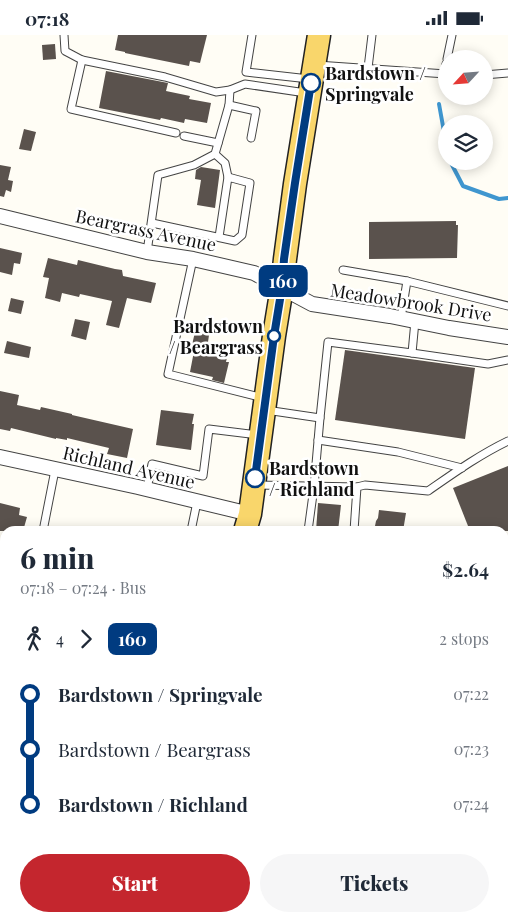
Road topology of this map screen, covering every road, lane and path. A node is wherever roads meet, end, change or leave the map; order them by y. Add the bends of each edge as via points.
1 (64, 35) edge
2 (252, 35) edge
3 (319, 35) edge
4 (372, 35) edge
5 (452, 35) edge
6 (449, 50) edge
7 (82, 60) junction
8 (368, 68) junction
9 (246, 73) junction
10 (438, 73) edge
11 (508, 73) edge
12 (493, 74) edge
13 (312, 79) junction
14 (245, 84) junction
15 (230, 89) junction
16 (229, 105) junction
17 (176, 133) dead end
18 (184, 135) dead end
19 (251, 138) dead end
20 (218, 143) junction
21 (215, 153) junction
22 (228, 177) junction
23 (0, 216) edge
24 (152, 223) junction
25 (219, 237) junction
26 (147, 251) junction
27 (193, 259) junction
28 (343, 270) dead end
29 (406, 281) junction
30 (282, 287) junction
31 (508, 306) edge
32 (408, 320) junction
33 (508, 337) edge
34 (412, 353) junction
35 (508, 360) edge
36 (265, 404) junction
37 (320, 418) junction
38 (261, 435) junction
39 (318, 440) junction
40 (508, 441) edge
41 (0, 457) edge
42 (462, 467) junction
43 (55, 470) junction
44 (254, 485) junction
45 (314, 487) junction
46 (357, 487) junction
47 (147, 489) junction
48 (197, 502) junction
49 (44, 526) edge
50 (192, 526) edge
51 (249, 526) edge
52 (309, 526) edge
53 (354, 526) edge

1 - 7 lane via 65,51
2 - 9 lane
3 - 13 main road
4 - 8 lane
5 - 6 lane
7 - 15 lane via 166,77 216,92
7 - 17 lane via 71,109
8 - 10 lane
8 - 13 lane
9 - 13 lane
9 - 14 lane
11 - 12 lane
13 - 14 lane
13 - 30 main road
14 - 15 lane
15 - 16 lane
16 - 19 lane via 256,111
16 - 20 lane
18 - 20 lane
20 - 21 lane
21 - 22 lane via 225,163
21 - 24 lane via 194,165 158,175
22 - 25 lane
22 - 25 lane via 250,183 242,235 235,241
23 - 26 street, Beargrass Avenue
24 - 25 lane
24 - 26 lane
26 - 27 street, Beargrass Avenue
27 - 30 street, Beargrass Avenue via 254,273
27 - 36 lane via 168,374
28 - 29 lane
29 - 31 lane
29 - 32 lane
30 - 32 street, Meadowbrook Drive via 312,304
30 - 36 main road
32 - 33 street, Meadowbrook Drive
32 - 34 lane
34 - 35 lane via 488,364
34 - 37 lane via 328,342
36 - 37 lane
36 - 38 main road
37 - 39 lane
38 - 44 main road
38 - 47 lane via 209,429 203,476 152,464
39 - 42 lane via 398,452
39 - 45 lane
40 - 42 lane
41 - 43 street, Richland Avenue
42 - 46 lane via 428,491
43 - 47 street, Richland Avenue
43 - 49 lane
44 - 45 lane
44 - 51 main road
45 - 46 lane
45 - 52 lane
46 - 53 lane
47 - 48 street, Richland Avenue
48 - 50 lane
48 - 51 street, Richland Avenue

